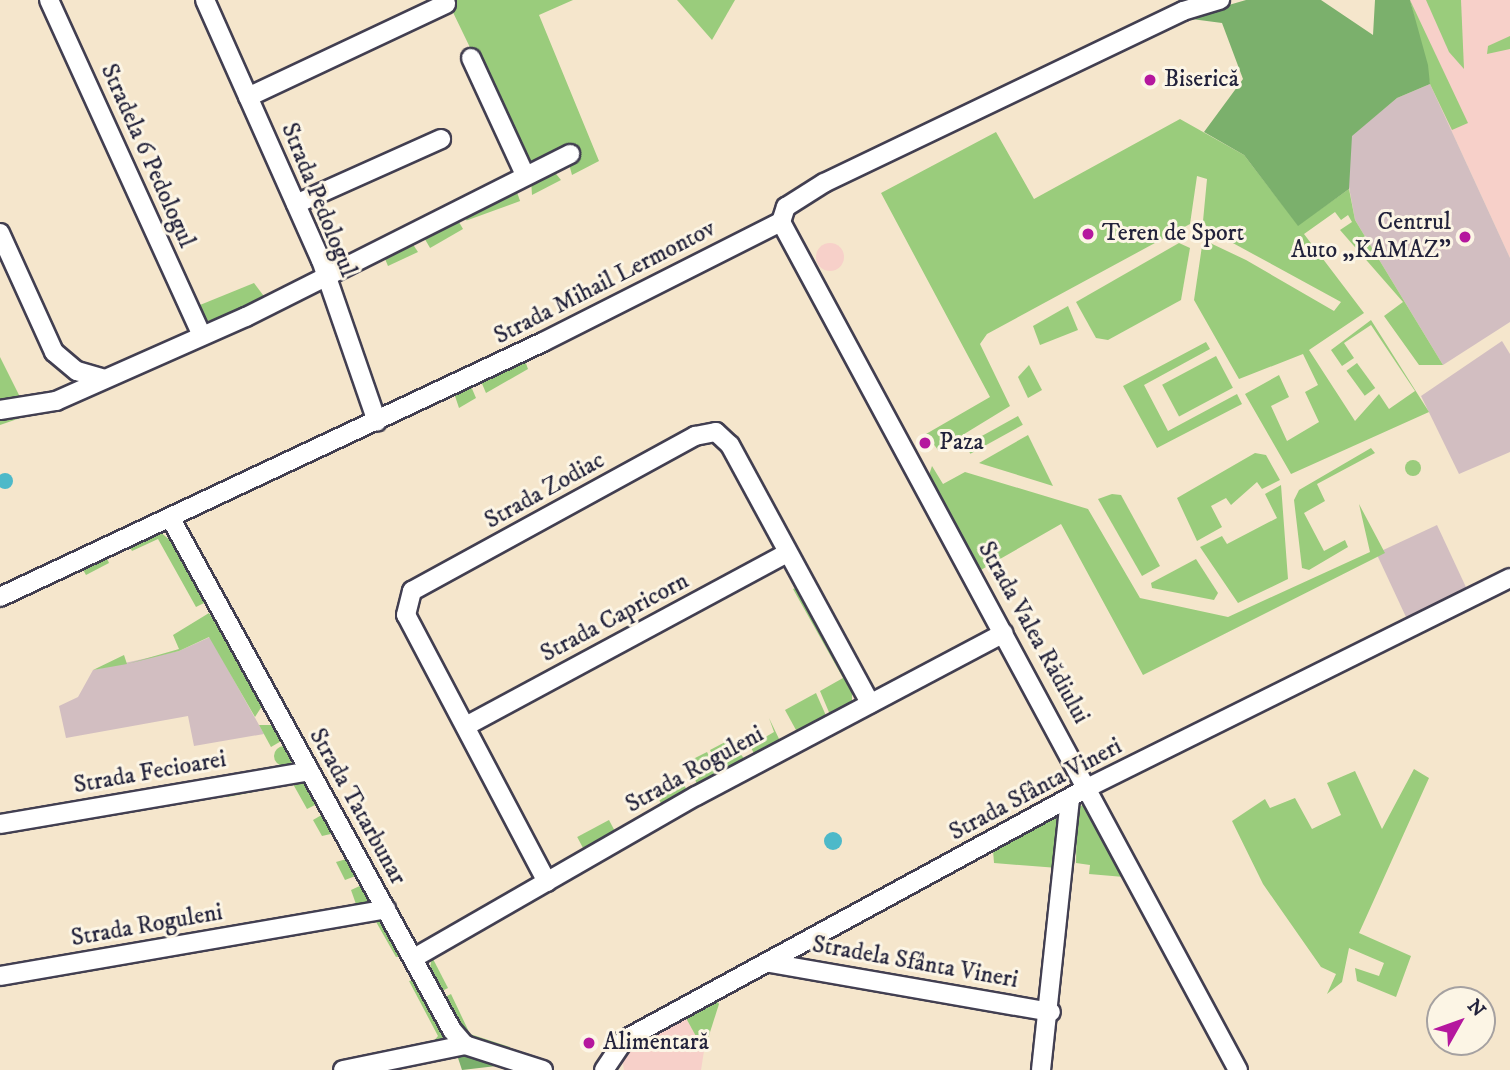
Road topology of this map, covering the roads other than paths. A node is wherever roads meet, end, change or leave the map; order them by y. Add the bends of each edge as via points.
1 (49, 0) edge
2 (205, 0) edge
3 (1220, 0) edge
4 (446, 4) dead end
5 (471, 58) dead end
6 (248, 97) junction
7 (441, 139) dead end
8 (570, 154) dead end
9 (524, 175) junction
10 (296, 204) junction
11 (781, 222) junction
12 (0, 233) edge
13 (327, 279) junction
14 (200, 332) junction
15 (102, 378) junction
16 (0, 410) edge
17 (377, 422) junction
18 (171, 519) junction
19 (787, 553) junction
20 (1510, 578) edge
21 (0, 597) edge
22 (1004, 633) junction
23 (870, 703) junction
24 (466, 726) junction
25 (309, 771) junction
26 (1089, 787) junction
27 (1070, 798) junction
28 (0, 824) edge
29 (547, 882) junction
30 (386, 909) junction
31 (414, 958) junction
32 (770, 962) junction
33 (0, 976) edge
34 (1051, 1012) junction
35 (465, 1045) junction
36 (343, 1070) edge
37 (543, 1070) edge
38 (604, 1070) edge
39 (1041, 1070) edge
40 (1238, 1070) edge

1 - 14 street, Stradela 6 Pedologul
2 - 6 street, Strada Pedologul
3 - 11 street, Strada Mihail Lermontov via 1183,11 824,183 786,207
4 - 6 street
5 - 9 street
6 - 10 street, Strada Pedologul
7 - 10 street
8 - 9 street
9 - 13 street
10 - 13 street, Strada Pedologul
11 - 17 street, Strada Mihail Lermontov
11 - 22 street, Strada Valea Rădiului
12 - 15 street via 54,352 77,371
13 - 14 street
13 - 17 street, Strada Pedologul
14 - 15 street
15 - 16 street via 56,401
17 - 18 street, Strada Mihail Lermontov
18 - 21 street, Strada Mihail Lermontov
18 - 25 street, Strada Tatarbunar
19 - 23 street, Strada Zodiac
19 - 24 street, Strada Capricorn
19 - 24 street, Strada Zodiac via 730,445 716,432 695,436 406,598 406,615
20 - 26 street, Strada Sfânta Vineri
22 - 23 street, Strada Roguleni
22 - 26 street, Strada Valea Rădiului
23 - 29 street, Strada Roguleni
24 - 29 street, Strada Zodiac
25 - 28 street, Strada Fecioarei
25 - 30 street, Strada Tatarbunar
26 - 27 street, Strada Sfânta Vineri
26 - 40 street, Strada Valea Rădiului
27 - 32 street, Strada Sfânta Vineri
27 - 34 street
29 - 31 street, Strada Roguleni
30 - 31 street, Strada Tatarbunar
30 - 33 street, Strada Roguleni
31 - 35 street, Strada Tatarbunar
32 - 34 street, Stradela Sfânta Vineri
32 - 38 street, Strada Sfânta Vineri via 624,1040
34 - 39 street
35 - 36 street
35 - 37 street

